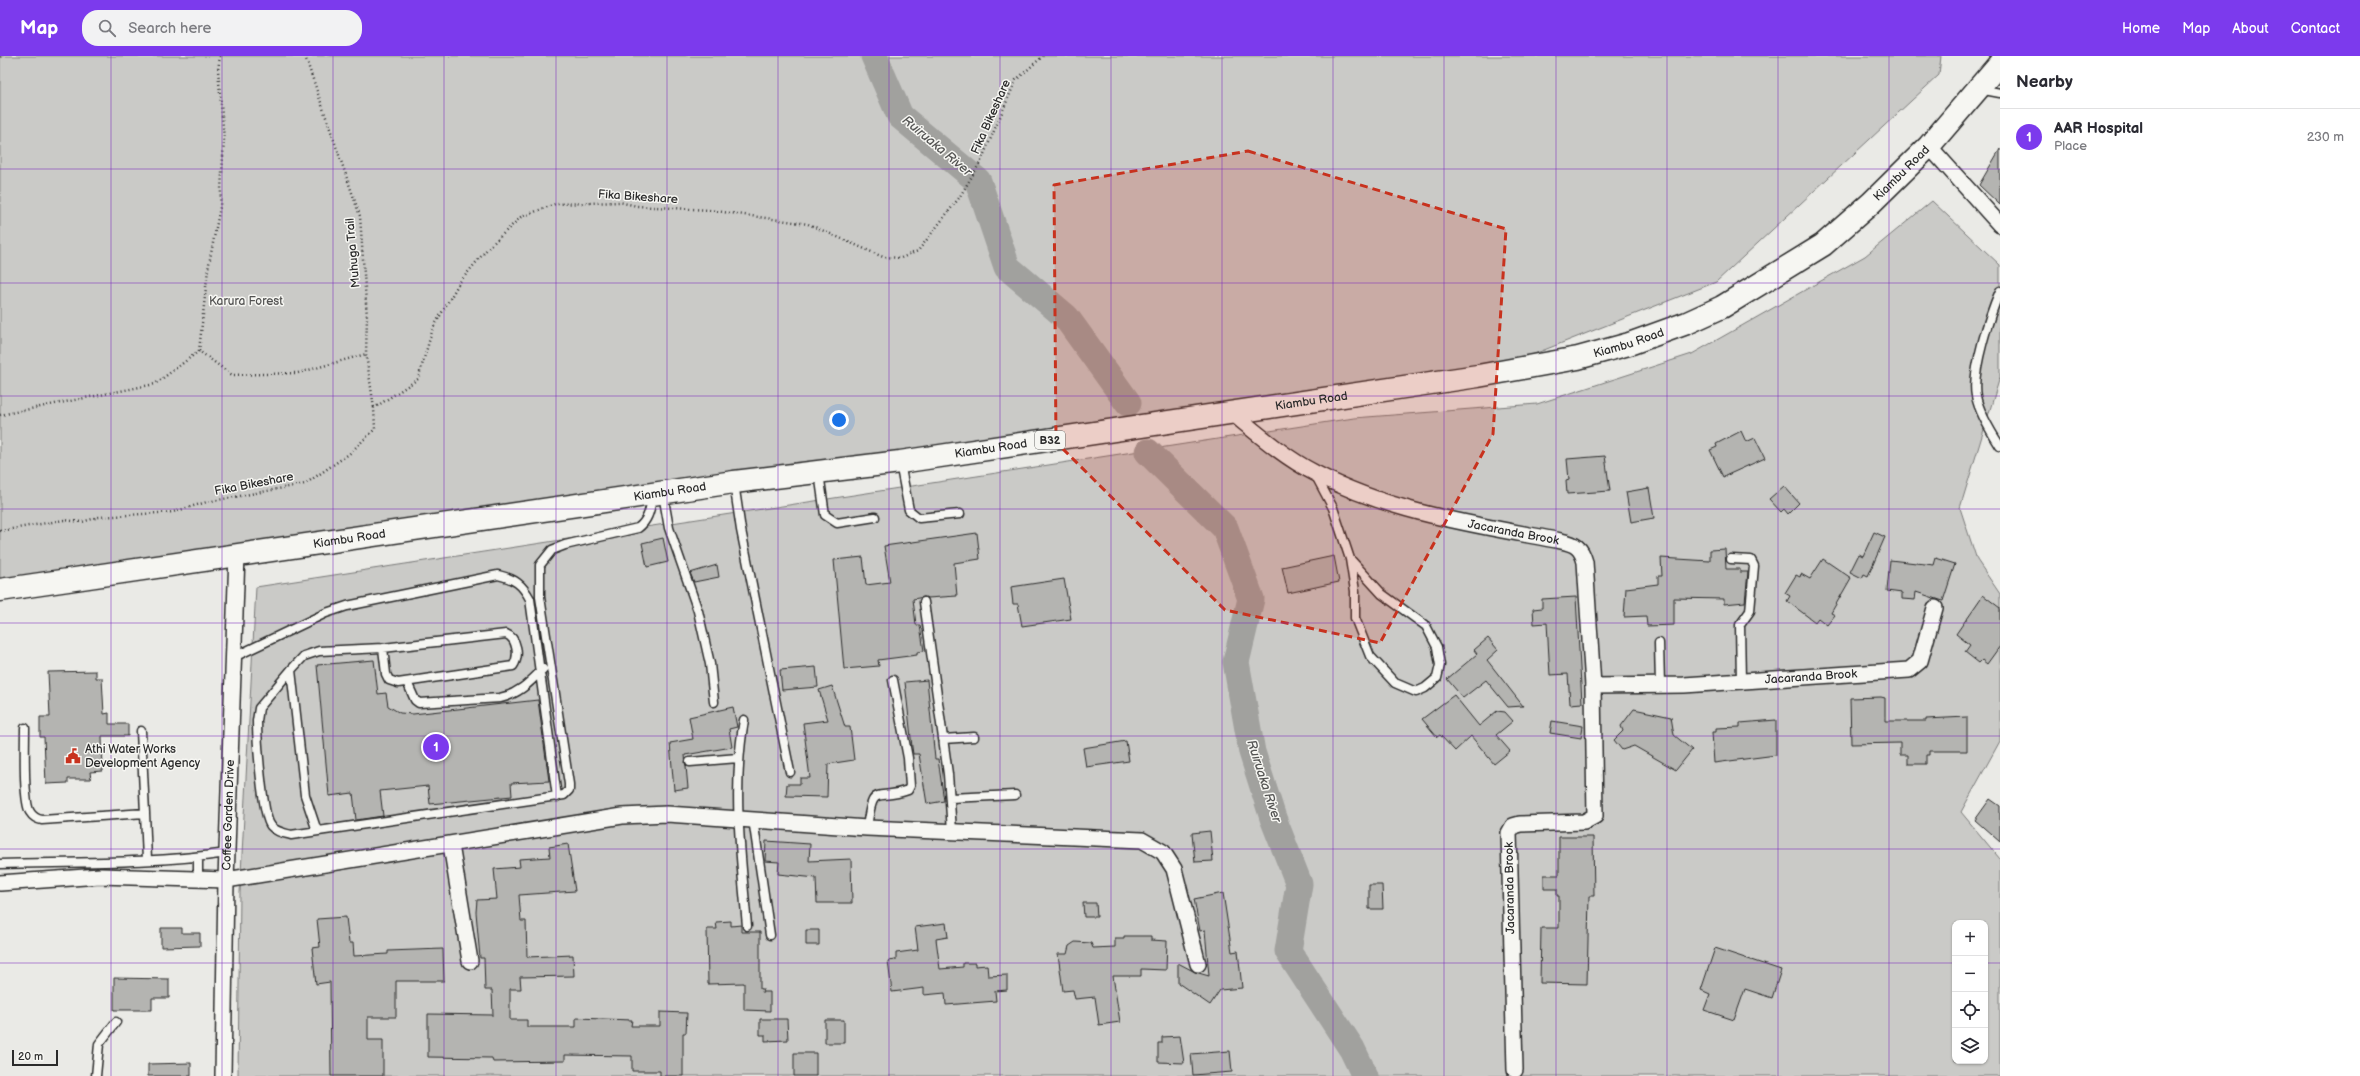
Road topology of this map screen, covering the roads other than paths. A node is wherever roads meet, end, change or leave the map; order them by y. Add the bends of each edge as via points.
1 (1991, 75) edge
2 (1929, 146) junction
3 (2000, 225) edge
4 (2000, 291) edge
5 (1231, 412) junction
6 (2000, 446) edge
7 (900, 462) junction
8 (818, 470) junction
9 (1315, 473) junction
10 (734, 482) junction
11 (658, 494) junction
12 (960, 514) dead end
13 (875, 517) dead end
14 (237, 554) junction
15 (1350, 559) junction
16 (1731, 559) dead end
17 (0, 590) edge
18 (924, 602) dead end
19 (1935, 608) dead end
20 (1659, 643) dead end
21 (383, 648) junction
22 (234, 656) junction
23 (550, 662) junction
24 (291, 670) junction
25 (540, 672) junction
26 (893, 680) dead end
27 (1741, 681) junction
28 (407, 682) junction
29 (1660, 685) junction
30 (1593, 686) junction
31 (714, 702) dead end
32 (744, 720) dead end
33 (25, 728) dead end
34 (141, 731) dead end
35 (974, 737) dead end
36 (943, 739) junction
37 (738, 758) junction
38 (565, 760) junction
39 (552, 762) junction
40 (690, 762) dead end
41 (790, 772) dead end
42 (1015, 795) dead end
43 (557, 797) junction
44 (950, 798) junction
45 (145, 813) junction
46 (738, 818) junction
47 (752, 819) junction
48 (867, 828) junction
49 (317, 831) junction
50 (952, 831) junction
51 (451, 845) junction
52 (227, 853) junction
53 (198, 857) junction
54 (147, 860) junction
55 (0, 864) edge
56 (198, 879) junction
57 (226, 880) junction
58 (0, 883) edge
59 (747, 926) dead end
60 (770, 935) dead end
61 (470, 961) dead end
62 (1198, 964) dead end
63 (116, 1022) dead end
64 (1515, 1070) dead end
65 (96, 1076) edge
66 (223, 1076) edge

1 - 2 highway, Kiambu Road / B32
2 - 3 street
2 - 5 highway, Kiambu Road / B32 via 1871,203 1823,245 1728,303 1686,323 1629,344 1543,365
4 - 6 lane via 1975,378 1976,397
5 - 7 highway, Kiambu Road / B32
5 - 9 street, Jacaranda Brook via 1281,453
7 - 8 highway, Kiambu Road / B32
7 - 12 lane via 909,510 919,518
8 - 10 highway, Kiambu Road / B32
8 - 13 lane via 824,515 837,523
9 - 15 lane via 1332,508
9 - 30 street, Jacaranda Brook via 1381,500 1437,518 1560,540 1574,544 1582,550 1585,562
10 - 11 highway, Kiambu Road / B32
10 - 41 lane via 741,530
11 - 14 highway, Kiambu Road / B32
11 - 23 lane via 644,524 638,528 564,545 552,550 540,566 540,597
11 - 31 lane via 698,611 710,664
14 - 17 highway, Kiambu Road / B32
14 - 22 street, Coffee Garden Drive
15 - 15 lane via 1382,594 1426,626 1437,647 1440,665 1436,678 1426,688 1416,692 1395,683 1370,656 1355,618 1356,591
16 - 27 lane via 1751,560 1754,566 1750,611 1740,625
18 - 36 lane
19 - 27 street, Jacaranda Brook via 1920,661 1909,670
20 - 29 lane
21 - 24 lane via 319,651 304,656
21 - 28 lane via 389,680 394,683
21 - 28 lane via 506,634 515,641 517,655 513,666
22 - 25 lane via 326,613 347,606 498,575 514,579 523,587 530,599
22 - 52 street, Coffee Garden Drive
23 - 25 lane
23 - 38 lane
24 - 49 lane via 305,795
24 - 49 lane via 259,708 257,721 265,810 270,826 281,833 290,835
25 - 28 lane via 511,696 425,704 415,700
25 - 39 lane
26 - 48 lane via 908,758 910,786 908,790 879,794 875,797 869,810
27 - 29 street, Jacaranda Brook
29 - 30 street, Jacaranda Brook
30 - 64 street, Jacaranda Brook via 1595,816 1584,822 1520,824 1513,826 1509,833
32 - 37 lane
33 - 45 lane via 27,799 29,811 35,818 42,820
34 - 45 lane
35 - 36 lane
36 - 44 lane
37 - 40 lane
37 - 46 lane
38 - 39 lane
38 - 43 lane via 569,790 564,796
39 - 43 lane
42 - 44 lane
43 - 49 lane
44 - 50 lane
45 - 54 lane
46 - 47 street
46 - 51 street via 667,814 622,816
46 - 59 lane
47 - 48 street
47 - 60 lane
48 - 50 street
50 - 62 street via 1142,840 1163,852 1174,869
51 - 57 street
51 - 61 street
52 - 53 lane
52 - 57 street, Coffee Garden Drive
53 - 54 lane
53 - 56 lane
54 - 55 lane
56 - 57 street
56 - 58 street via 100,876
57 - 66 street, Coffee Garden Drive
63 - 65 lane via 99,1044

